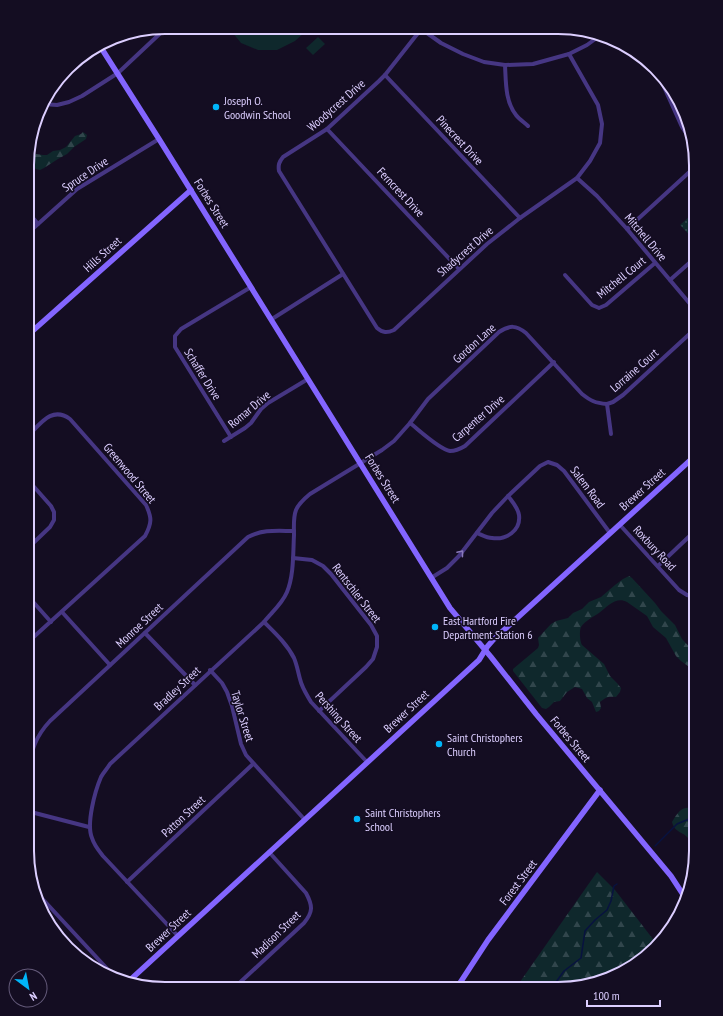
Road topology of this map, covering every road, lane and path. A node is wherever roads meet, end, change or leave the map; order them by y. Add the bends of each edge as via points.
1 (160, 34) edge
2 (416, 34) edge
3 (429, 34) edge
4 (595, 39) edge
5 (103, 50) edge
6 (569, 54) junction
7 (505, 65) junction
8 (118, 74) junction
9 (385, 74) junction
10 (665, 90) edge
11 (49, 104) edge
12 (528, 126) dead end
13 (327, 129) junction
14 (684, 129) edge
15 (159, 139) junction
16 (689, 172) edge
17 (577, 178) junction
18 (191, 190) junction
19 (520, 218) junction
20 (34, 219) edge
21 (38, 224) junction
22 (34, 228) edge
23 (627, 229) junction
24 (655, 263) junction
25 (689, 263) edge
26 (459, 268) junction
27 (342, 274) junction
28 (566, 275) dead end
29 (670, 280) junction
30 (251, 286) junction
31 (689, 303) edge
32 (272, 319) junction
33 (34, 329) edge
34 (689, 334) edge
35 (554, 362) junction
36 (308, 379) junction
37 (607, 404) junction
38 (410, 423) junction
39 (34, 430) edge
40 (611, 434) dead end
41 (231, 437) junction
42 (224, 441) dead end
43 (689, 461) edge
44 (360, 463) junction
45 (34, 487) edge
46 (508, 496) junction
47 (620, 525) junction
48 (294, 531) junction
49 (477, 533) junction
50 (610, 533) junction
51 (689, 537) edge
52 (34, 542) edge
53 (293, 558) junction
54 (658, 566) junction
55 (431, 578) junction
56 (689, 595) edge
57 (34, 603) edge
58 (62, 612) junction
59 (51, 622) junction
60 (264, 622) junction
61 (146, 633) junction
62 (34, 637) edge
63 (485, 650) junction
64 (110, 665) junction
65 (210, 670) junction
66 (195, 685) junction
67 (319, 711) junction
68 (34, 745) edge
69 (367, 762) junction
70 (253, 764) junction
71 (600, 790) junction
72 (34, 813) edge
73 (305, 820) junction
74 (90, 827) junction
75 (269, 852) junction
76 (127, 882) junction
77 (682, 893) edge
78 (45, 901) edge
79 (178, 936) junction
80 (106, 967) edge
81 (133, 977) edge
82 (241, 982) edge
83 (461, 982) edge

1 - 8 street
2 - 9 street, Woodycrest Drive
3 - 7 street via 463,54 484,62
4 - 6 street
5 - 8 main road, Forbes Street
6 - 7 street via 533,64
6 - 17 street, Shadycrest Drive via 598,105 602,124 600,144
7 - 12 street via 508,100 516,115
8 - 11 street via 69,102
8 - 15 main road, Forbes Street
9 - 13 street, Woodycrest Drive
9 - 19 street, Pinecrest Drive
10 - 14 street
13 - 26 street, Ferncrest Drive
13 - 27 street, Woodycrest Drive via 282,157 278,166
15 - 18 main road, Forbes Street
15 - 21 street, Spruce Drive via 77,189
16 - 23 street
17 - 19 street, Shadycrest Drive
17 - 23 street, Mitchell Drive
18 - 30 main road, Forbes Street
18 - 33 main road, Hills Street
19 - 26 street, Shadycrest Drive
20 - 21 street
21 - 22 street, Spruce Drive
23 - 24 street, Mitchell Drive
24 - 28 street, Mitchell Court via 606,305 599,308 592,305
24 - 29 street, Mitchell Drive
25 - 29 street
26 - 27 street, Shadycrest Drive via 394,330 388,332 382,332 377,328
27 - 32 street
29 - 31 street, Mitchell Drive
30 - 32 main road, Forbes Street
30 - 41 street, Schaffer Drive via 181,329 175,336 175,347
32 - 36 main road, Forbes Street
34 - 37 street, Lorraine Court via 623,395
35 - 37 street, Gordon Lane via 590,401
35 - 38 street, Carpenter Drive via 458,450 449,451 439,447
35 - 38 street, Gordon Lane via 519,327 505,328 428,399
36 - 41 street, Romar Drive via 268,403 251,423
36 - 44 main road, Forbes Street
37 - 40 street, Lorraine Court
38 - 44 street, Gordon Lane via 394,441
39 - 58 street, Greenwood Street via 48,417 64,414 146,505 151,516 145,536
41 - 42 street, Romar Drive
43 - 47 main road, Brewer Street
44 - 48 street, Bradley Street via 302,500 296,509
44 - 55 main road, Forbes Street
45 - 52 street via 54,512 54,520 50,527
46 - 49 street, Salem Road
46 - 49 street via 519,516 518,525 512,534 492,538
46 - 50 street, Salem Road via 540,466 548,462 557,465
47 - 50 main road, Brewer Street
47 - 54 street, Roxbury Road
48 - 53 street, Bradley Street
48 - 61 street, Monroe Street via 264,531 248,537
55 -> 49 street, Salem Road via 447,568
50 - 63 main road, Brewer Street
51 - 54 street
53 - 60 street, Bradley Street via 287,592
53 - 67 street, Rentschler Street via 312,560 323,566 367,619 377,636 377,648 373,659
54 - 56 street, Roxbury Road via 679,590
55 - 63 main road, Forbes Street via 454,613
57 - 59 street
58 - 59 street, Greenwood Street
58 - 64 street
59 - 62 street, Greenwood Street
60 - 65 street, Bradley Street
60 - 67 street, Pershing Street via 288,647 298,667 304,692
61 - 64 street, Monroe Street
61 - 66 street
63 - 69 main road, Brewer Street via 479,660
63 - 71 main road, Forbes Street
64 - 68 street, Monroe Street via 50,721
65 - 66 street, Bradley Street
65 - 70 street, Taylor Street via 227,692 241,744
66 - 74 street, Bradley Street via 110,764 96,789
67 - 69 street, Pershing Street
69 - 73 main road, Brewer Street
70 - 73 street, Taylor Street
70 - 76 street, Patton Street
71 - 77 main road, Forbes Street
71 - 83 main road, Forest Street via 488,940
72 - 74 street
73 - 75 main road, Brewer Street
74 - 76 street, Bradley Street via 96,847
75 - 79 main road, Brewer Street
75 - 82 street, Madison Street via 306,893 311,908 304,924
76 - 79 street, Bradley Street
78 - 80 street
79 - 81 main road, Brewer Street

